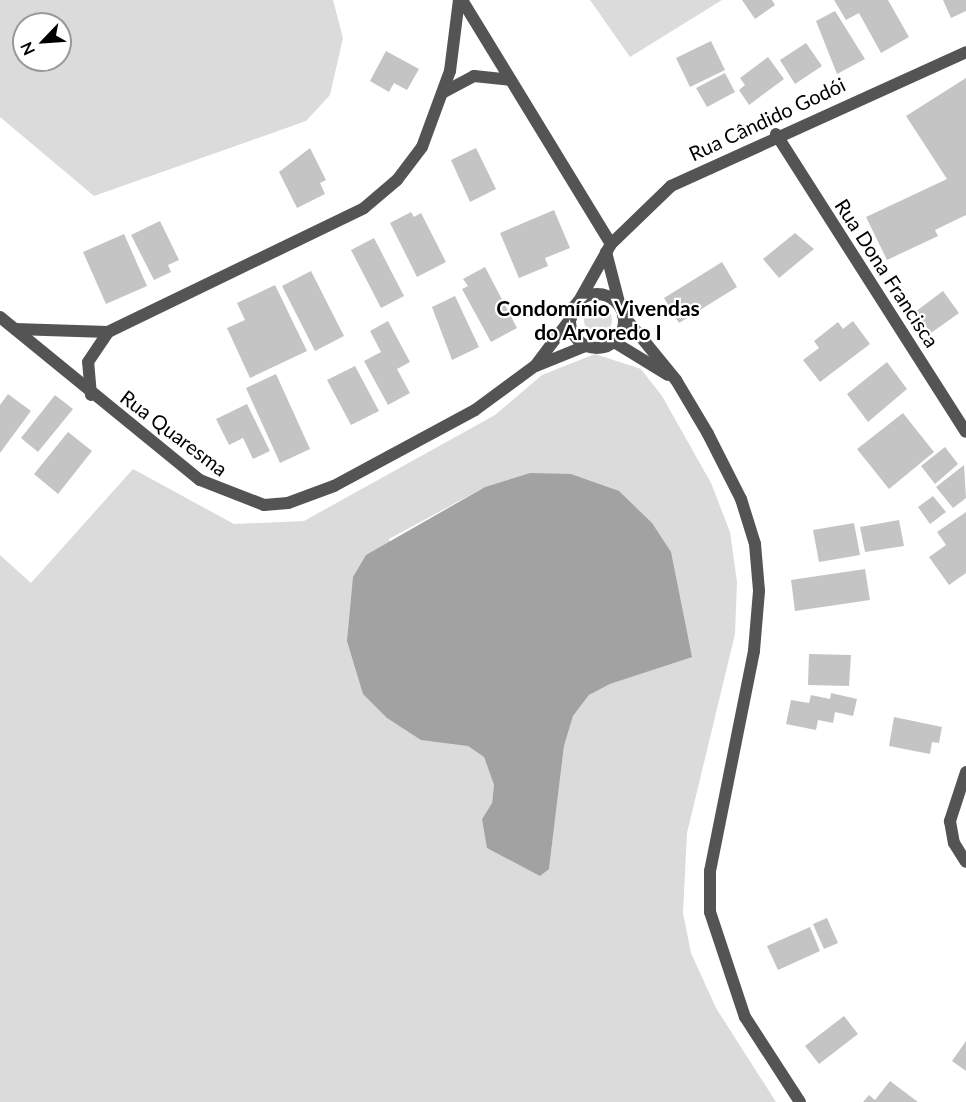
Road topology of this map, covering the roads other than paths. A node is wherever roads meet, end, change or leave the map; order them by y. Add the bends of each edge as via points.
1 (460, 0) edge
2 (966, 52) edge
3 (510, 80) junction
4 (444, 92) junction
5 (776, 134) junction
6 (608, 248) junction
7 (579, 301) junction
8 (622, 311) junction
9 (0, 317) edge
10 (570, 318) junction
11 (15, 329) junction
12 (108, 332) junction
13 (614, 342) junction
14 (588, 345) junction
15 (535, 366) junction
16 (676, 380) junction
17 (91, 395) junction
18 (966, 432) edge
19 (966, 772) edge
20 (966, 862) edge
21 (800, 1102) edge

1 - 3 street
1 - 4 street
2 - 5 street, Rua Cândido Godói
3 - 4 street via 474,76
3 - 6 street
4 - 12 street via 422,147 397,180 364,208
5 - 6 street, Rua Cândido Godói via 671,186
5 - 18 street, Rua Dona Francisca
6 - 7 street, Rua Cândido Godói
6 - 8 street
7 - 8 street via 601,294
7 - 10 street
8 - 13 street
8 - 16 street
9 - 11 street, Rua Quaresma
10 - 14 street via 578,340
10 - 15 street, Rua Quaresma
11 - 12 street
11 - 17 street, Rua Quaresma
12 - 17 street via 88,362
13 - 14 street
13 - 16 street
14 - 15 street, Rua Quaresma
15 - 17 street, Rua Quaresma via 475,410 342,482 288,503 264,506 200,480
16 - 21 street via 741,499 755,544 759,591 754,651 710,871 710,912 745,1017
19 - 20 street via 950,821 954,843

